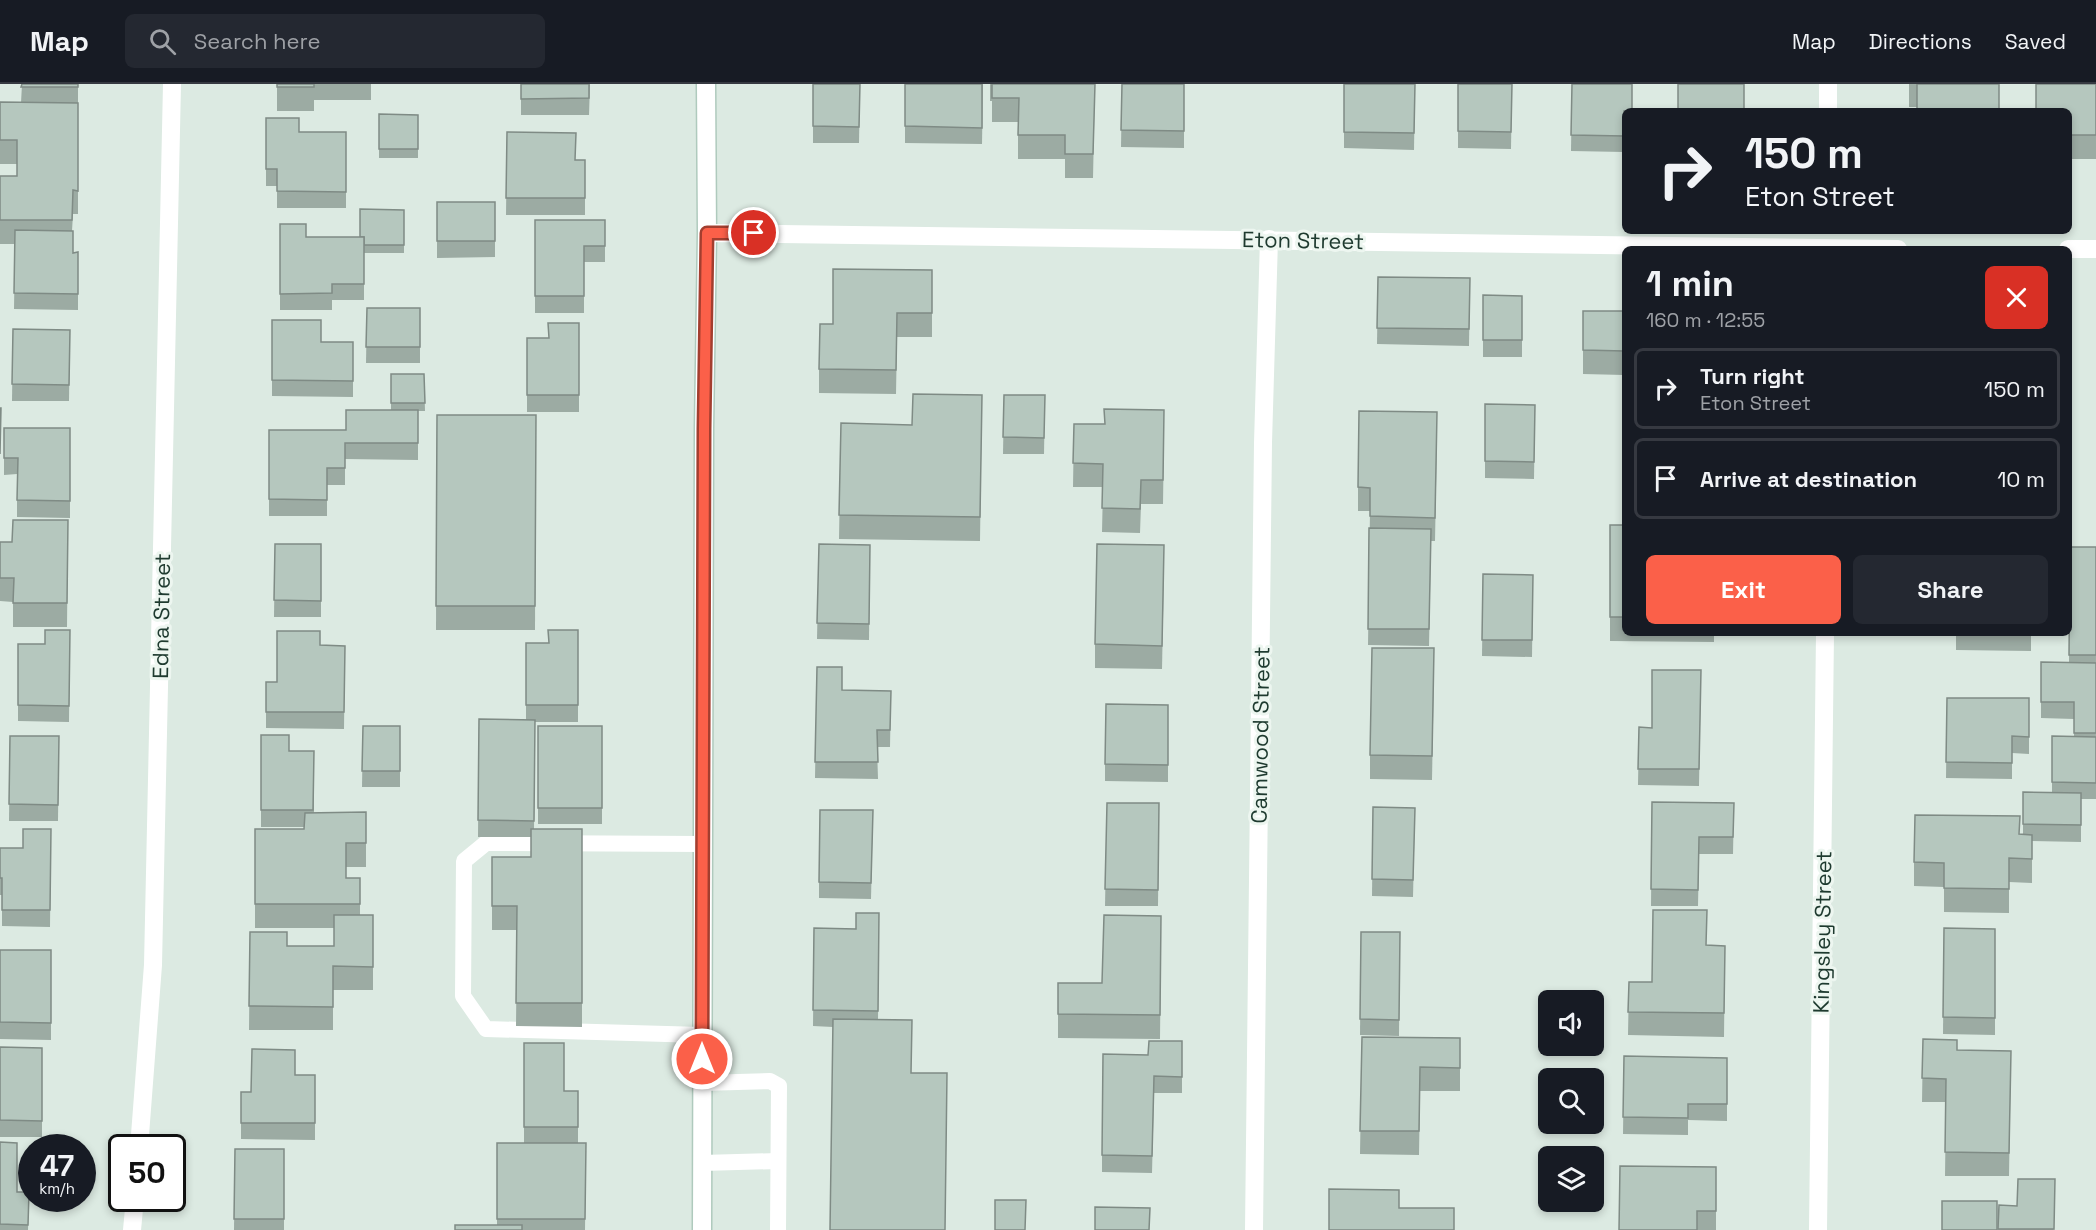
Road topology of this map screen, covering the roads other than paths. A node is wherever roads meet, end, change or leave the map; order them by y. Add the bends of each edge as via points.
1 (172, 84) edge
2 (706, 84) edge
3 (1828, 84) edge
4 (1828, 108) edge
5 (707, 233) junction
6 (1269, 239) junction
7 (1659, 246) edge
8 (2072, 249) edge
9 (2096, 249) edge
10 (1825, 636) edge
11 (703, 844) junction
12 (702, 1035) junction
13 (702, 1083) junction
14 (140, 1134) edge
15 (778, 1161) junction
16 (702, 1163) junction
17 (134, 1212) edge
18 (132, 1230) edge
19 (702, 1230) edge
20 (778, 1230) edge
21 (1254, 1230) edge
22 (1818, 1230) edge

1 - 14 street, Edna Street via 153,965
2 - 5 street
3 - 4 street
5 - 6 street, Eton Street
5 - 11 street
6 - 7 street, Eton Street
6 - 21 street, Camwood Street
8 - 9 street
10 - 22 street, Kingsley Street
11 - 12 street
11 - 12 lane via 486,843 464,861 463,985 463,996 486,1029
12 - 13 street
13 - 15 lane via 770,1081 779,1086
13 - 16 street
15 - 16 lane
15 - 20 lane
16 - 19 street
17 - 18 street

